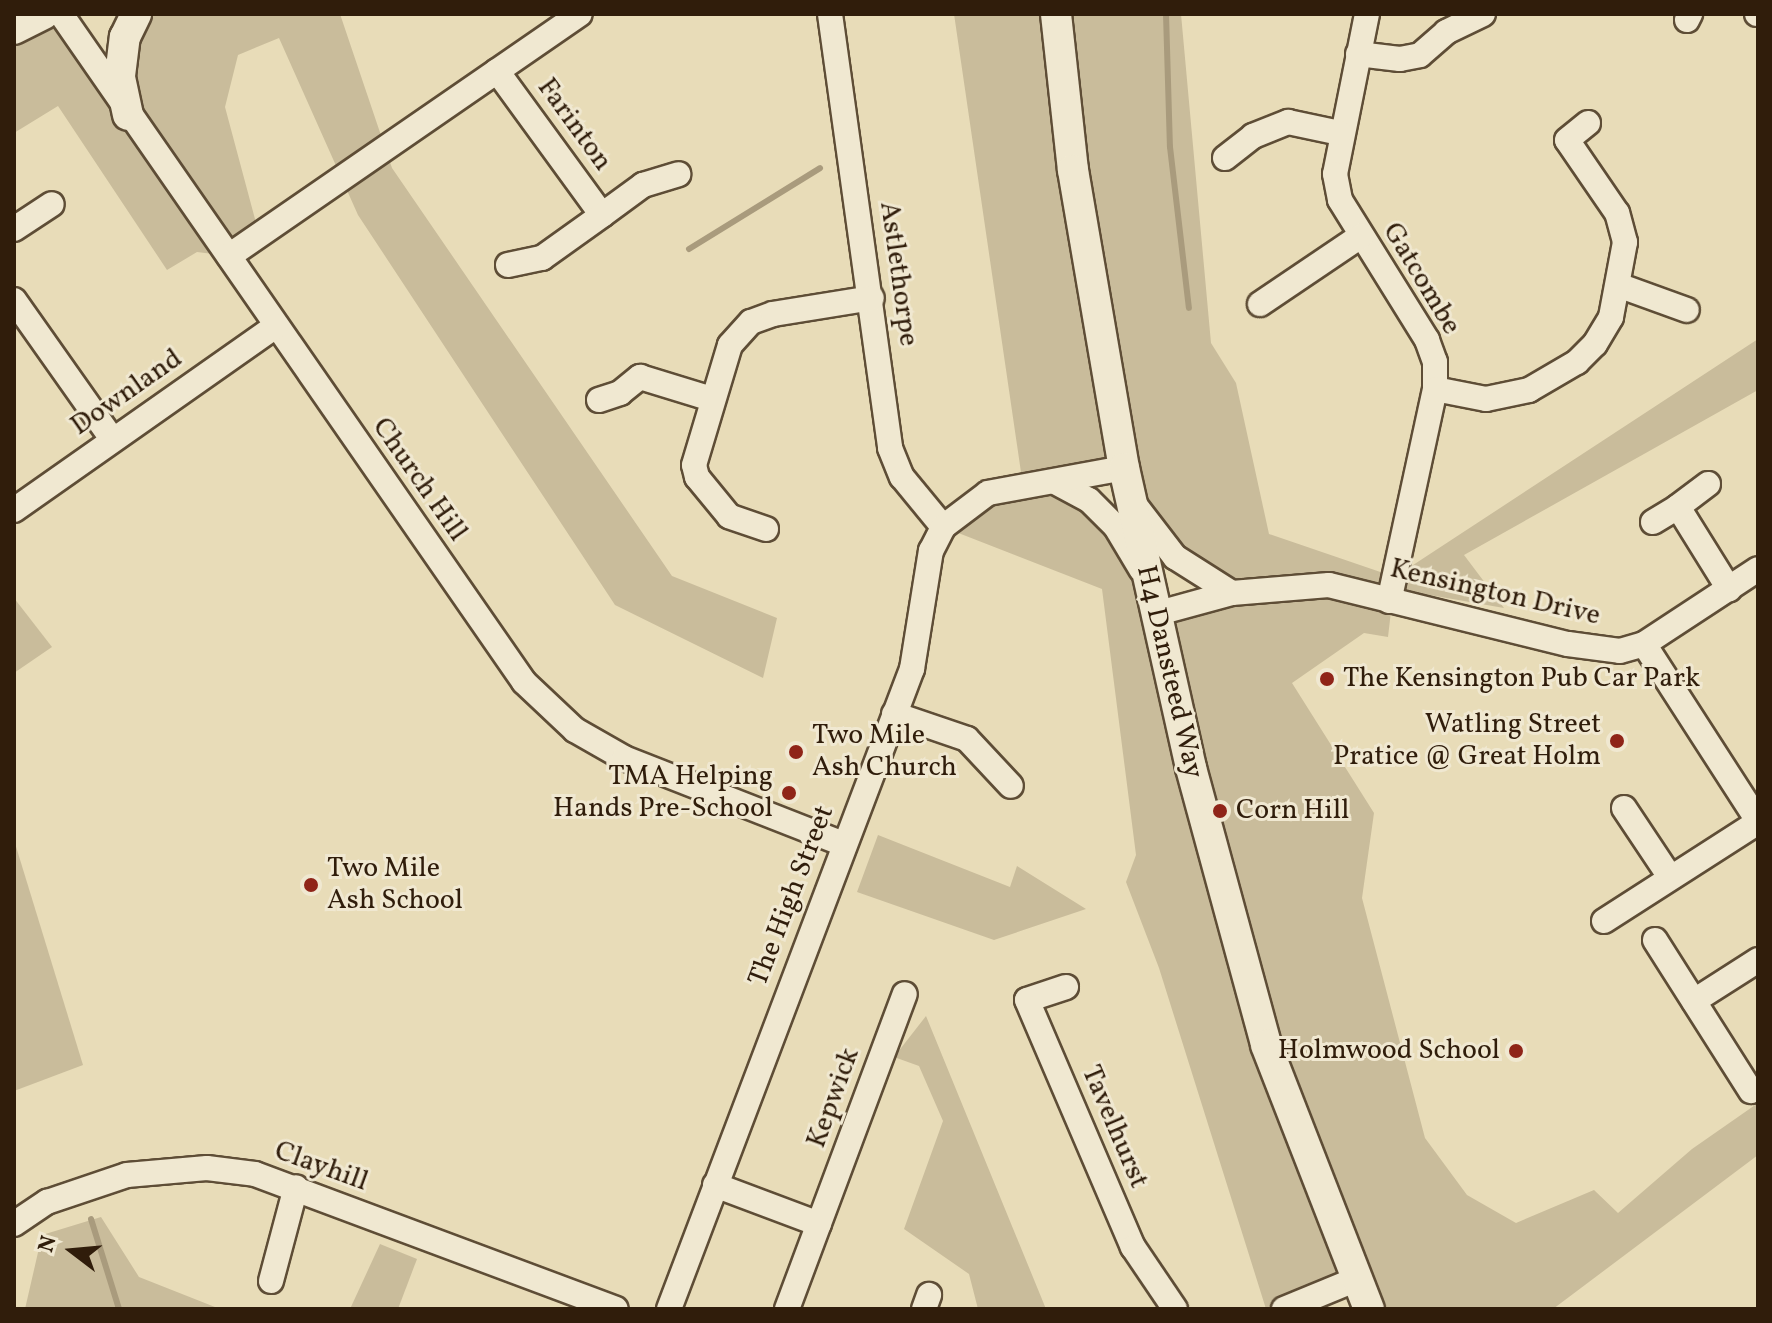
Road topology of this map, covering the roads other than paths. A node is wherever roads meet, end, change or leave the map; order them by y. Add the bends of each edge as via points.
1 (43, 14) edge
2 (61, 14) edge
3 (136, 14) edge
4 (580, 14) edge
5 (830, 14) edge
6 (1056, 14) edge
7 (1367, 14) edge
8 (1483, 14) edge
9 (14, 29) edge
10 (1358, 54) junction
11 (497, 71) junction
12 (128, 115) junction
13 (1588, 123) dead end
14 (1340, 133) junction
15 (1225, 158) dead end
16 (678, 174) dead end
17 (52, 204) dead end
18 (602, 215) junction
19 (14, 229) edge
20 (1361, 236) junction
21 (229, 256) junction
22 (508, 265) dead end
23 (1618, 285) junction
24 (872, 298) junction
25 (14, 300) edge
26 (1260, 304) dead end
27 (1687, 310) dead end
28 (276, 326) junction
29 (1435, 389) junction
30 (712, 399) junction
31 (599, 400) dead end
32 (112, 439) junction
33 (1124, 468) junction
34 (1055, 482) junction
35 (1708, 484) dead end
36 (1131, 500) junction
37 (1678, 507) junction
38 (14, 510) edge
39 (1653, 522) dead end
40 (943, 527) junction
41 (766, 529) dead end
42 (1758, 569) edge
43 (1147, 579) junction
44 (1729, 589) junction
45 (1232, 593) junction
46 (1389, 601) junction
47 (1155, 614) junction
48 (1644, 644) junction
49 (894, 714) junction
50 (1011, 786) dead end
51 (1624, 808) dead end
52 (1758, 821) edge
53 (843, 844) junction
54 (1670, 877) junction
55 (1604, 921) dead end
56 (1655, 940) dead end
57 (1758, 960) edge
58 (1066, 987) dead end
59 (905, 994) dead end
60 (1694, 1001) junction
61 (1751, 1091) dead end
62 (715, 1185) junction
63 (296, 1187) junction
64 (14, 1224) edge
65 (819, 1224) junction
66 (1357, 1279) junction
67 (271, 1281) dead end
68 (606, 1308) edge
69 (1292, 1308) edge
70 (669, 1309) edge
71 (787, 1309) edge
72 (1175, 1309) edge
73 (1369, 1309) edge

1 - 9 street
2 - 12 street, Church Hill
3 - 12 street via 125,37 120,76
4 - 11 street
5 - 24 street, Astlethorpe
6 - 33 street, H4 Dansteed Way via 1073,170
7 - 10 street, Gatcombe
8 - 10 street via 1446,32 1420,55 1400,59
10 - 14 street, Gatcombe
11 - 18 street, Farinton
11 - 21 street
12 - 21 street, Church Hill
13 - 23 street via 1567,140 1617,213 1625,242
14 - 15 street via 1288,122 1253,136
14 - 20 street, Gatcombe via 1335,174 1340,200
16 - 18 street, Farinton via 643,185
17 - 19 street
18 - 22 street, Farinton via 542,258
20 - 26 street
20 - 29 street, Gatcombe via 1427,340
21 - 28 street, Church Hill
23 - 27 street
23 - 29 street via 1611,317 1595,344 1577,362 1529,390 1486,399
24 - 30 street via 751,322 730,345
24 - 40 street, Astlethorpe via 890,448 902,477
25 - 32 street
28 - 32 street, Downland
28 - 53 street, Church Hill via 524,682 575,730 624,758
29 - 46 street, Gatcombe
30 - 31 street via 640,377 620,393
30 - 41 street via 694,465 697,477 729,516
32 - 38 street, Downland
33 - 34 street
33 - 36 street, H4 Dansteed Way
34 - 40 street via 988,493
34 - 43 street via 1089,500 1116,527
35 - 37 street
36 - 43 street, H4 Dansteed Way
36 - 45 street via 1175,557
37 - 39 street
37 - 44 street
40 - 49 street, The High Street via 931,551 912,669
42 - 44 street, Kensington Drive
43 - 47 street, H4 Dansteed Way
44 - 48 street, Kensington Drive
45 - 46 street, Kensington Drive via 1329,585
45 - 47 street, Kensington Drive
46 - 48 street, Kensington Drive via 1568,644 1620,651
47 - 66 street, H4 Dansteed Way via 1227,911 1266,1045
48 - 52 street
49 - 50 street via 967,739
49 - 53 street, The High Street
51 - 54 street
52 - 54 street
53 - 62 street, The High Street
54 - 55 street
56 - 60 street
57 - 60 street
58 - 72 street, Tavelhurst via 1027,1000 1133,1247
59 - 65 street, Kepwick
60 - 61 street
62 - 65 street
62 - 70 street, The High Street
63 - 64 street, Clayhill via 255,1174 207,1168 127,1175 47,1202
63 - 67 street
63 - 68 street, Clayhill
65 - 71 street, Kepwick
66 - 69 street
66 - 73 street, H4 Dansteed Way

